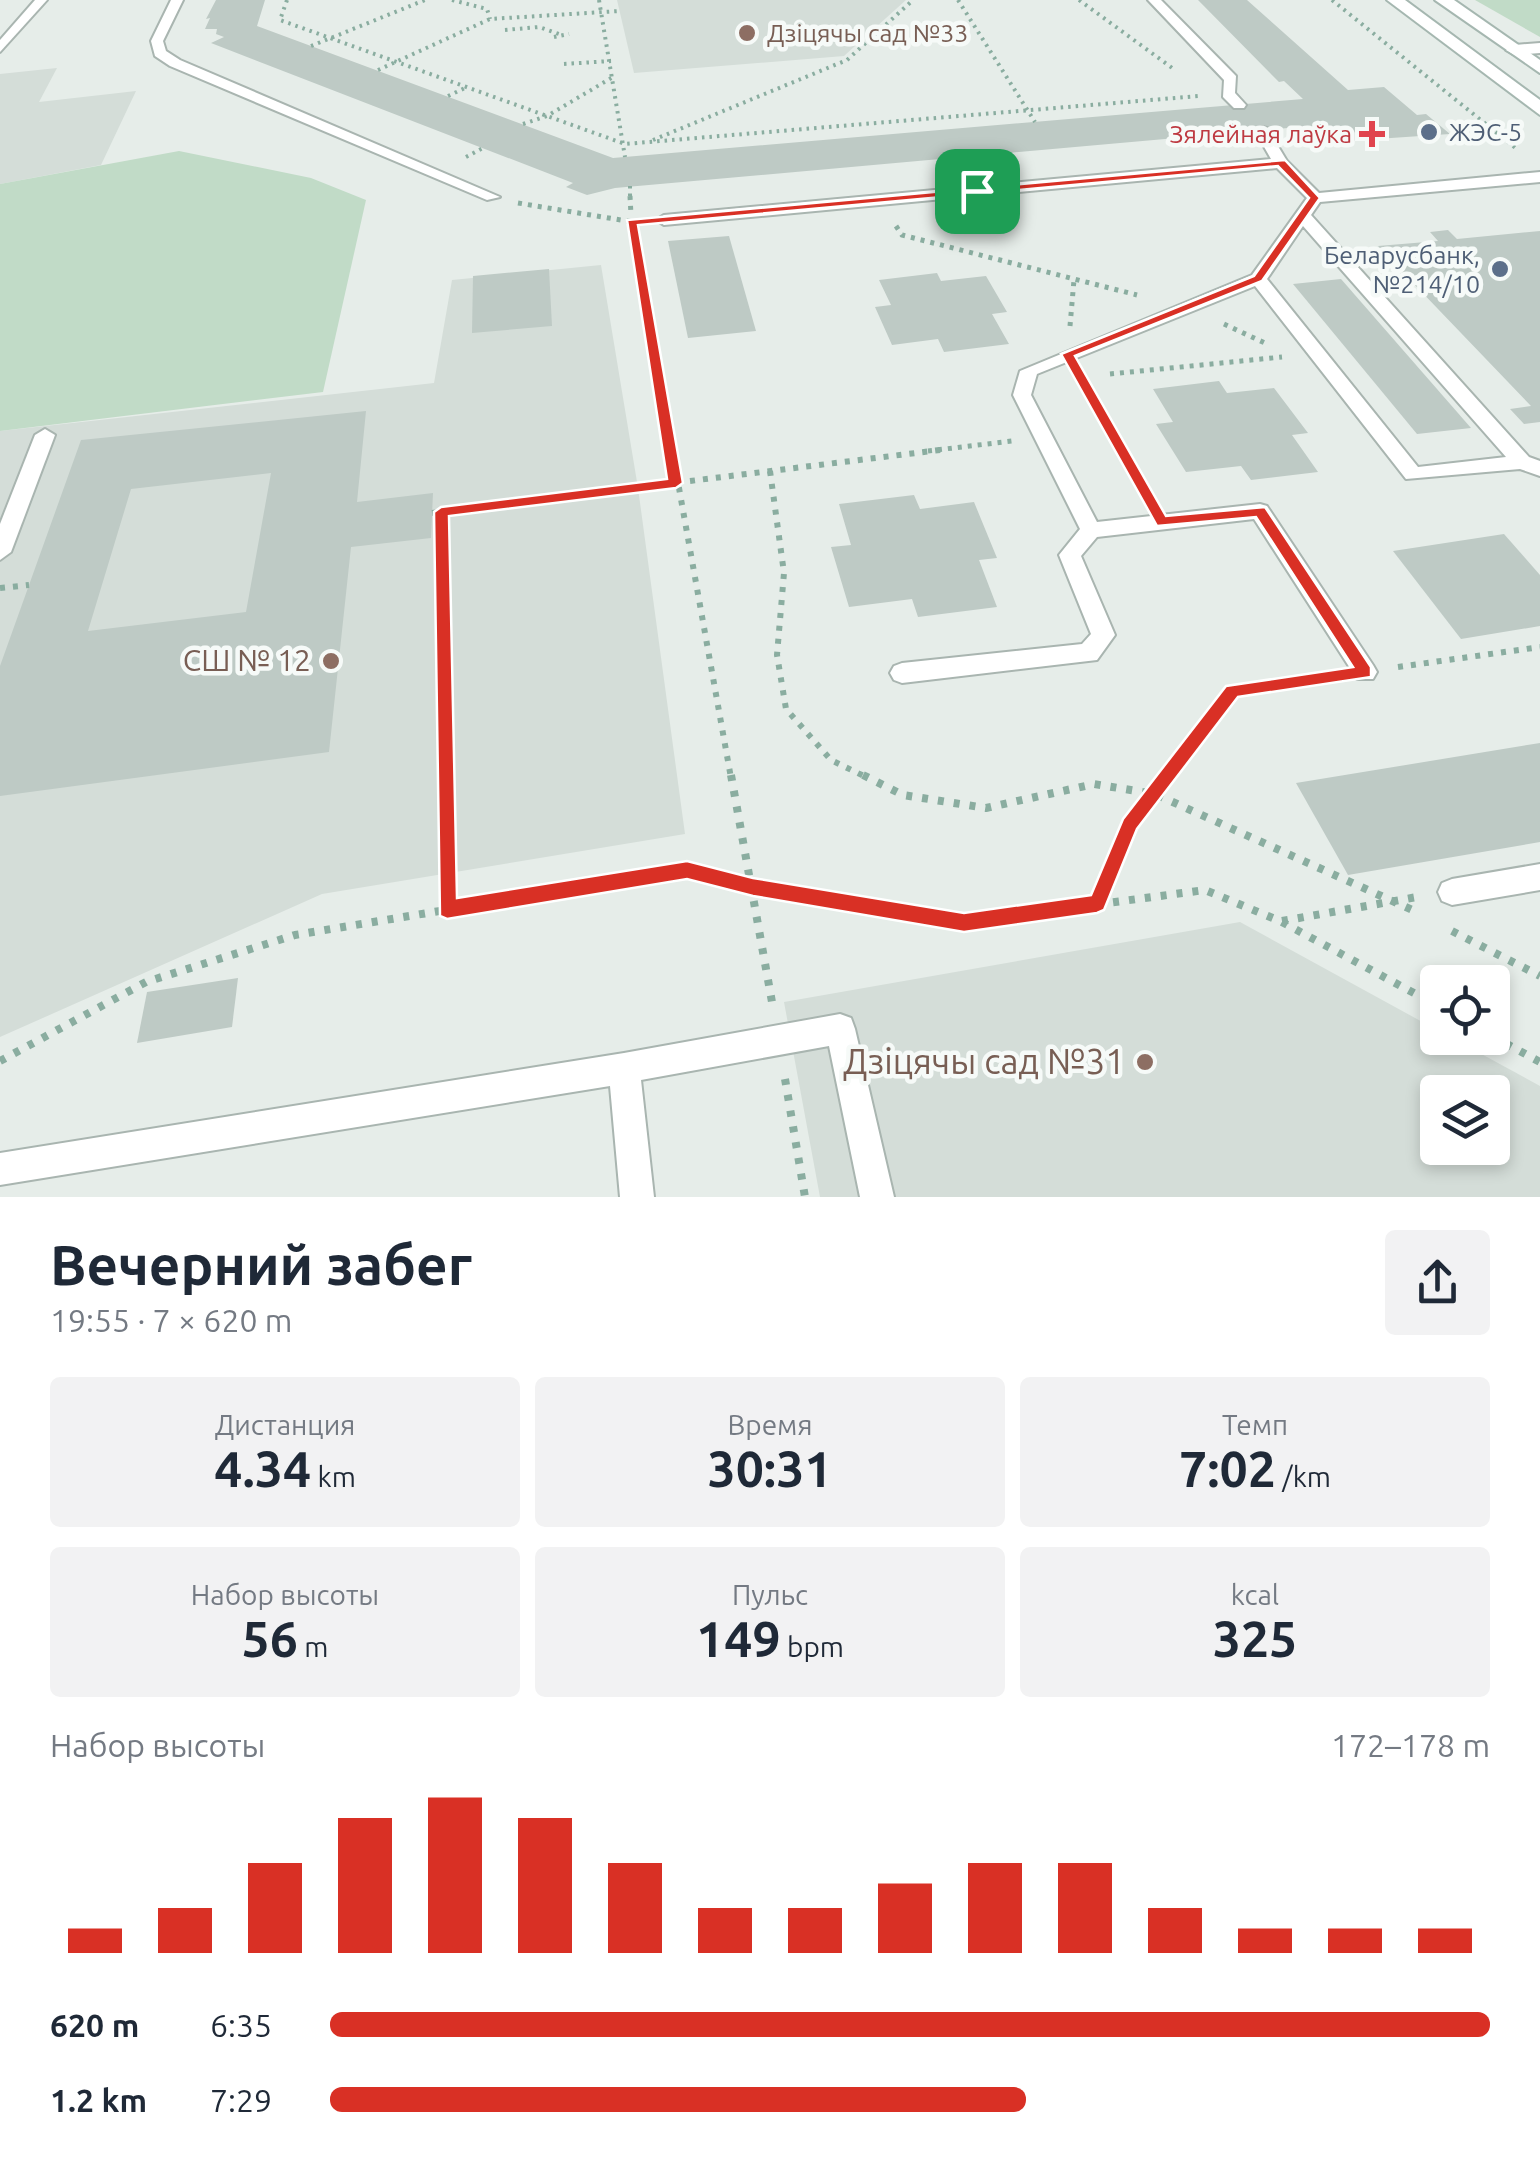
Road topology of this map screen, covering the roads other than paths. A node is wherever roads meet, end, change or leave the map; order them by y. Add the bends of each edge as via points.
1 (41, 0) edge
2 (176, 0) edge
3 (1154, 0) edge
4 (1395, 0) edge
5 (1443, 0) edge
6 (0, 48) edge
7 (1540, 48) edge
8 (1515, 50) junction
9 (1540, 68) edge
10 (1238, 105) dead end
11 (1540, 109) edge
12 (1262, 131) dead end
13 (1281, 162) junction
14 (1540, 177) edge
15 (492, 197) road end
16 (1315, 198) junction
17 (1304, 216) junction
18 (664, 220) road end
19 (1258, 278) junction
20 (44, 435) dead end
21 (1531, 466) edge
22 (1091, 530) junction
23 (0, 552) edge
24 (1365, 672) road end
25 (902, 673) dead end
26 (1540, 877) edge
27 (1452, 892) dead end
28 (624, 1068) junction
29 (0, 1169) edge
30 (636, 1197) edge
31 (877, 1197) edge

1 - 6 lane
2 - 15 lane via 157,40 160,53 175,63
3 - 10 lane via 1231,79 1228,94
4 - 11 main road
5 - 8 main road
7 - 8 main road
8 - 9 main road
12 - 13 lane
13 - 16 lane
13 - 18 lane
14 - 16 lane
16 - 17 lane
17 - 19 lane
17 - 21 lane
19 - 21 lane via 1413,474
19 - 22 lane via 1030,371 1022,395
20 - 23 lane
22 - 24 lane via 1260,511
22 - 25 lane via 1070,555 1104,635 1089,653
26 - 27 lane
28 - 29 lane
28 - 30 lane
28 - 31 lane via 840,1029

